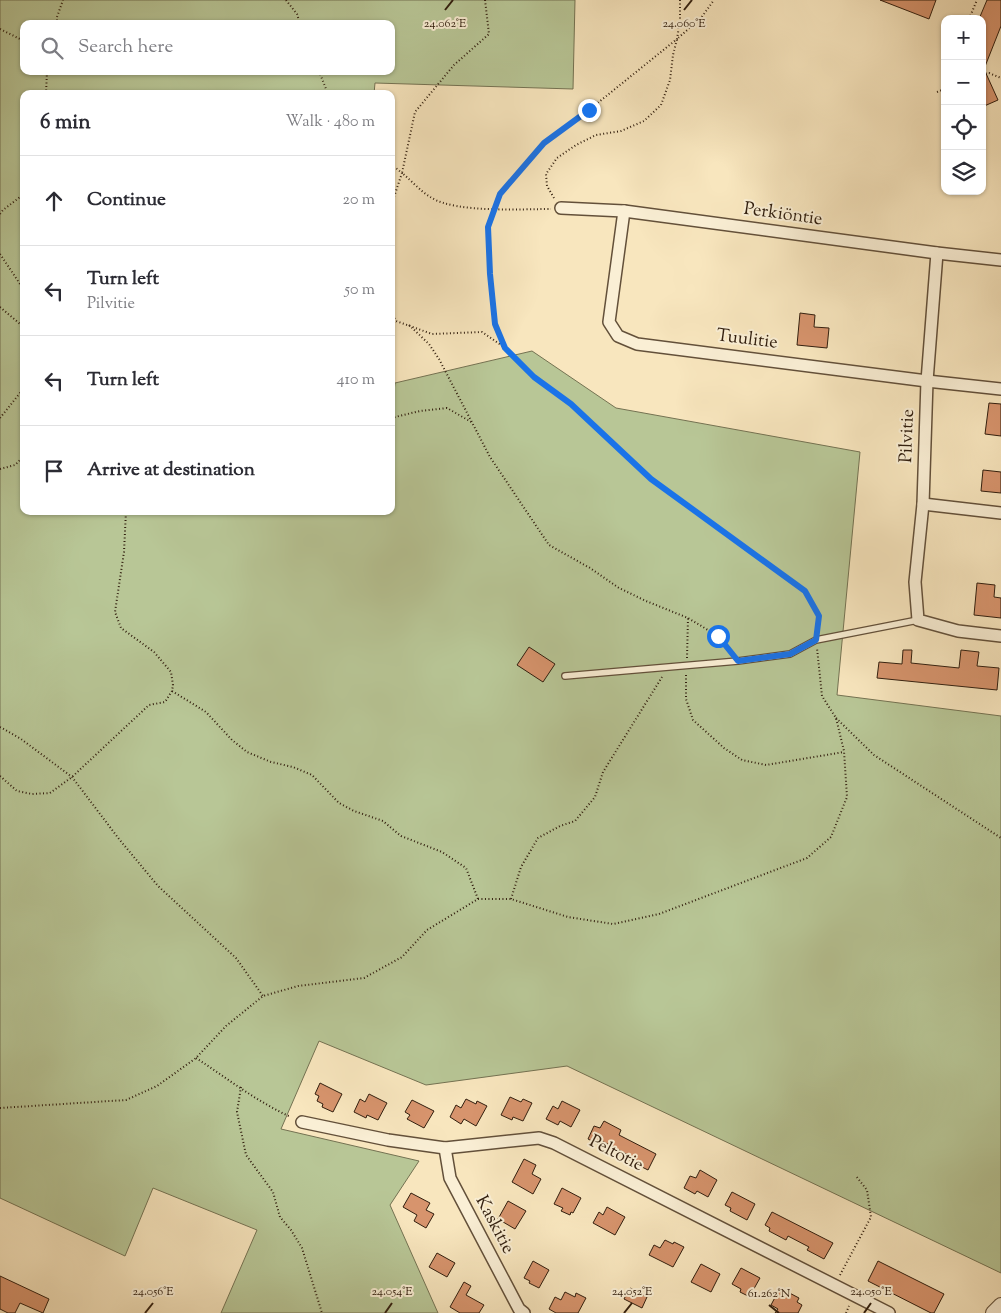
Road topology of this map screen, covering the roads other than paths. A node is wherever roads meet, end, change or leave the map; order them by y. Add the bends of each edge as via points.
1 (561, 208) road end
2 (624, 211) junction
3 (936, 253) junction
4 (1001, 260) edge
5 (927, 381) junction
6 (1001, 389) edge
7 (923, 504) junction
8 (1001, 513) edge
9 (918, 620) junction
10 (1001, 636) edge
11 (565, 676) dead end
12 (302, 1122) road end
13 (445, 1148) junction
14 (1001, 1305) edge
15 (524, 1313) edge
16 (889, 1313) edge
17 (993, 1313) edge

1 - 2 street, Perkiöntie
2 - 3 street, Perkiöntie
2 - 5 street, Tuulitie via 609,322 618,336 637,344
3 - 4 street, Perkiöntie
3 - 5 street, Pilvitie
5 - 6 street, Tuulitie
5 - 7 street, Pilvitie
7 - 8 street
7 - 9 street, Pilvitie via 915,582
9 - 10 street via 958,631
9 - 11 lane via 816,640 790,654
12 - 13 street, Peltotie
13 - 15 street, Kaskitie via 450,1178
13 - 16 street, Peltotie via 539,1138 554,1142
14 - 17 street

